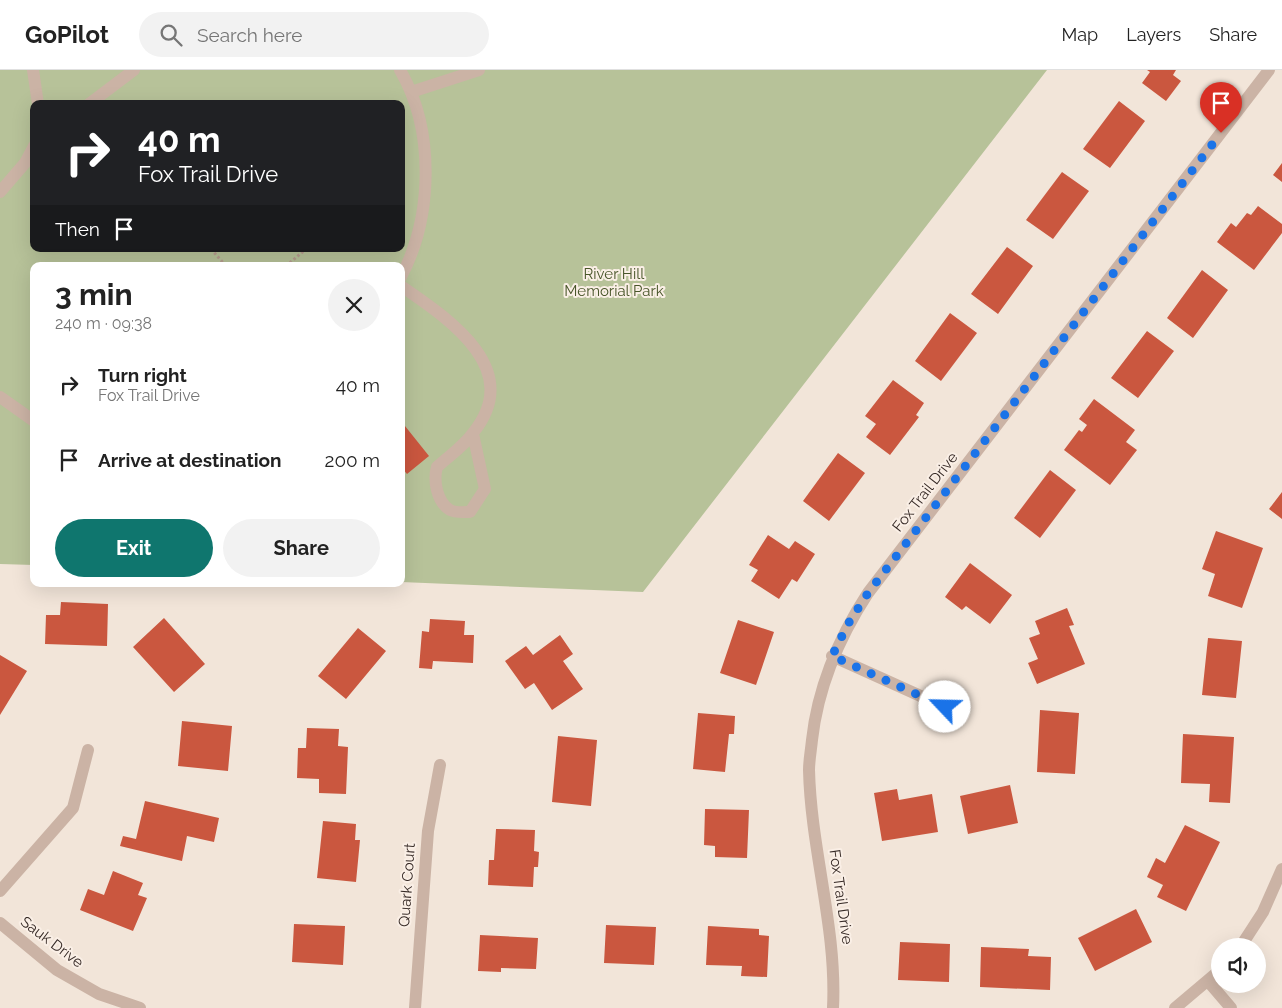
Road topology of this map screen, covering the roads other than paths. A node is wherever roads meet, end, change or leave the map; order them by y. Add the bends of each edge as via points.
1 (134, 70) edge
2 (400, 70) edge
3 (479, 70) edge
4 (1269, 70) edge
5 (34, 71) edge
6 (411, 92) junction
7 (38, 100) edge
8 (94, 100) edge
9 (29, 159) edge
10 (0, 192) edge
11 (405, 268) edge
12 (405, 289) edge
13 (0, 397) edge
14 (30, 418) edge
15 (473, 434) junction
16 (832, 656) junction
17 (945, 707) dead end
18 (88, 750) dead end
19 (440, 765) dead end
20 (1282, 869) edge
21 (0, 891) edge
22 (0, 923) edge
23 (1246, 938) edge
24 (1211, 978) edge
25 (1208, 981) junction
26 (140, 1008) edge
27 (415, 1008) edge
28 (833, 1008) edge
29 (1175, 1008) edge
30 (1230, 1008) edge

1 - 8 street
2 - 6 street
3 - 6 street
4 - 16 street, Fox Trail Drive via 868,593
5 - 7 street
6 - 11 street via 422,131 425,181 418,240
9 - 10 street
12 - 15 street via 454,326 479,352 485,364 491,381 491,399
13 - 14 street
15 - 15 street via 437,467 437,492 444,505 452,511 470,512 485,489
16 - 17 street
16 - 28 street, Fox Trail Drive via 815,711 809,769 814,826 832,940
18 - 21 street via 73,808
19 - 27 street, Quark Court via 428,831
20 - 23 street via 1263,912
22 - 26 street, Sauk Drive via 57,970 99,994
24 - 25 street
25 - 29 street
25 - 30 street

